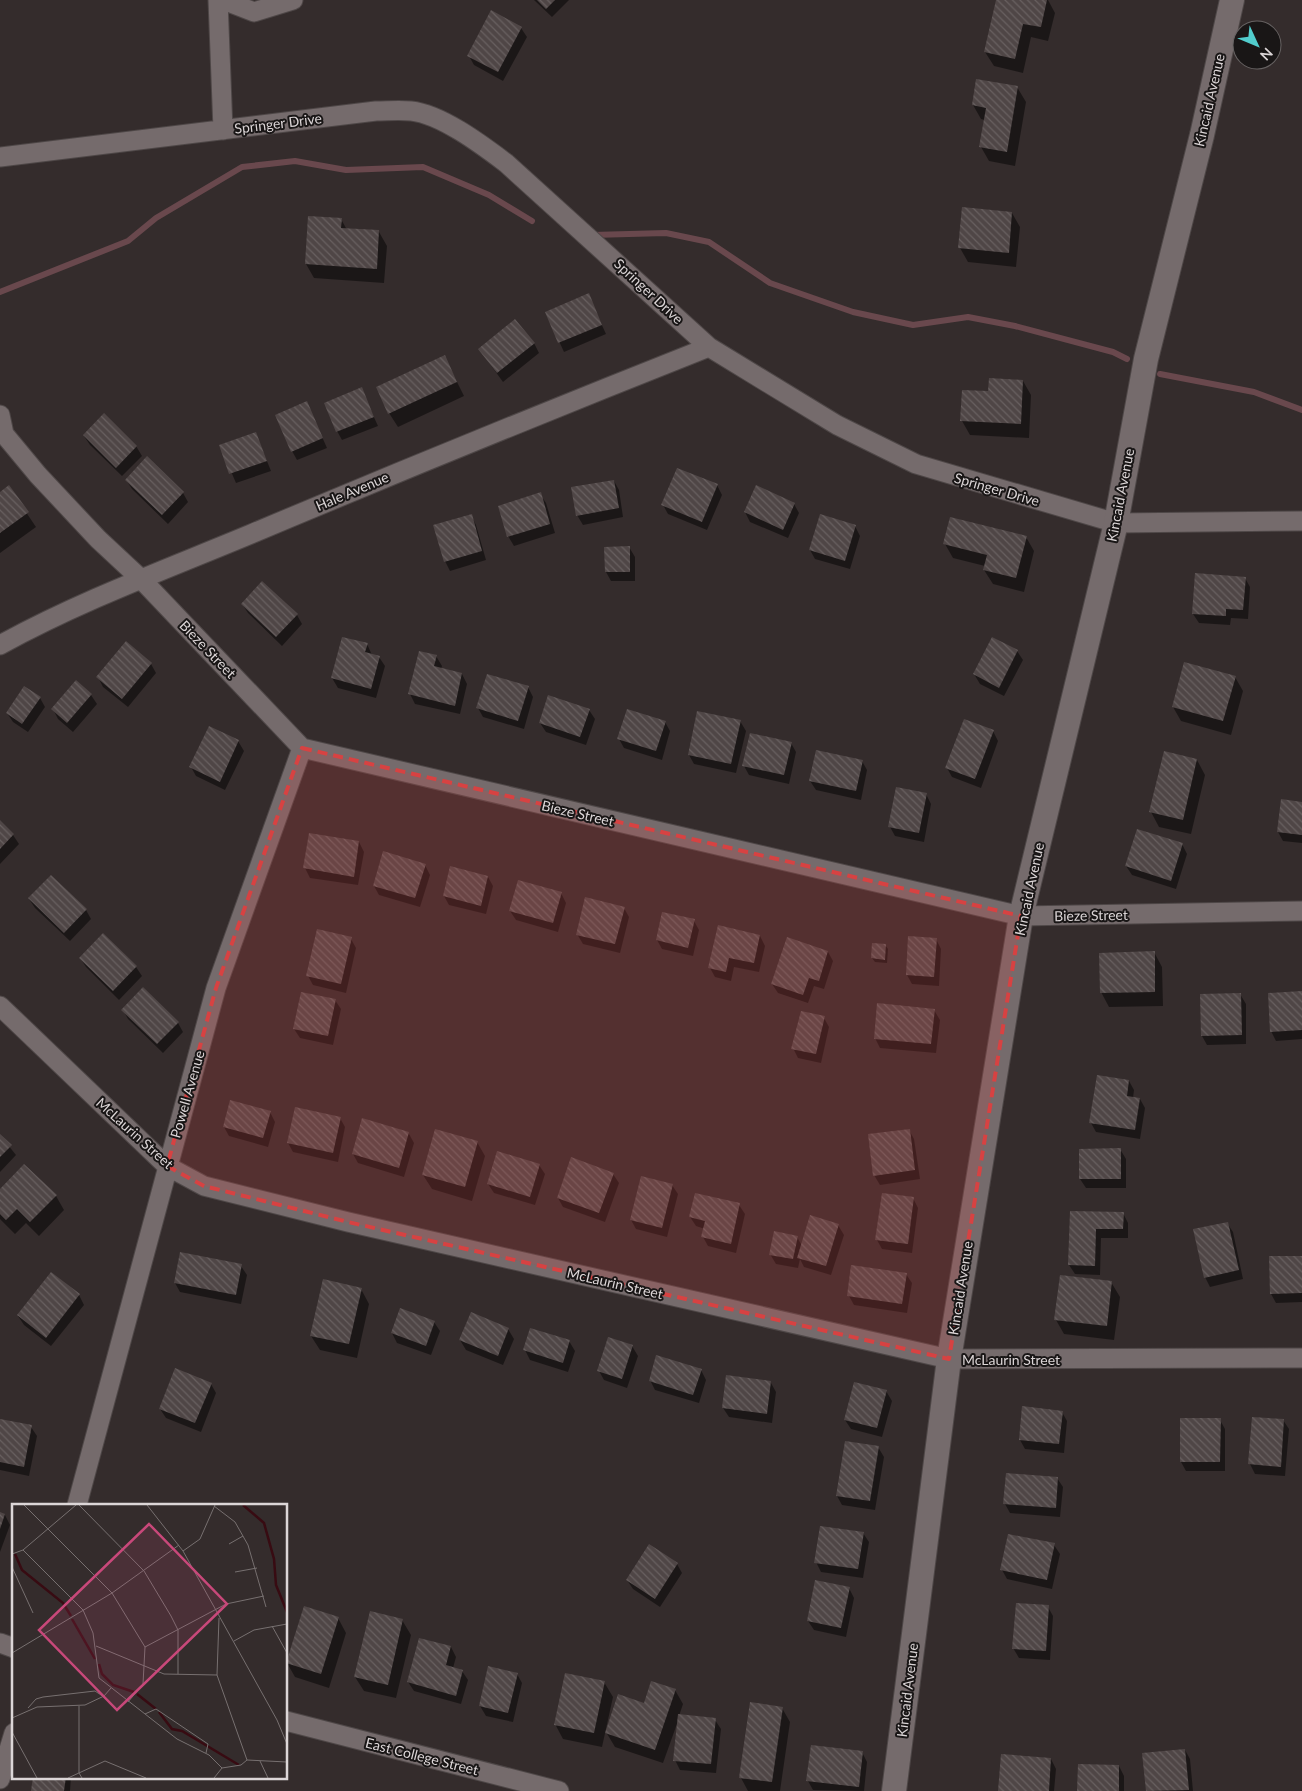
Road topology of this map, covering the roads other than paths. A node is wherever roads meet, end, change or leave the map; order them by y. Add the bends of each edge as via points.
1 (218, 0) edge
2 (223, 0) edge
3 (293, 0) edge
4 (1232, 0) edge
5 (222, 130) junction
6 (0, 157) edge
7 (709, 347) junction
8 (0, 415) edge
9 (1302, 521) edge
10 (1116, 523) junction
11 (142, 580) junction
12 (0, 645) edge
13 (302, 748) junction
14 (1302, 911) edge
15 (1021, 916) junction
16 (0, 1006) edge
17 (167, 1166) junction
18 (1302, 1358) edge
19 (949, 1359) junction
20 (77, 1504) edge
21 (0, 1643) edge
22 (12, 1647) edge
23 (288, 1722) edge
24 (12, 1740) edge
25 (0, 1779) edge
26 (559, 1791) edge
27 (894, 1791) edge

1 - 5 street
2 - 3 street via 254,12
4 - 10 street, Kincaid Avenue via 1146,360
5 - 6 street, Springer Drive
5 - 7 street, Springer Drive via 376,110 412,111 444,123 477,141 506,163
7 - 10 street, Springer Drive via 844,429 916,464
7 - 11 street, Hale Avenue via 456,447
8 - 11 street, Bieze Street via 4,434 38,475
9 - 10 street, Springer Drive
10 - 15 street, Kincaid Avenue
11 - 12 street, Hale Avenue
11 - 13 street, Bieze Street
13 - 15 street, Bieze Street
13 - 17 street, Powell Avenue via 216,988
14 - 15 street, Bieze Street
15 - 19 street, Kincaid Avenue
16 - 17 street, McLaurin Street
17 - 19 street, McLaurin Street via 204,1186 339,1220
17 - 20 street, Powell Avenue
18 - 19 street, McLaurin Street
19 - 27 street, Kincaid Avenue
21 - 22 street
23 - 26 street, East College Street
24 - 25 street

